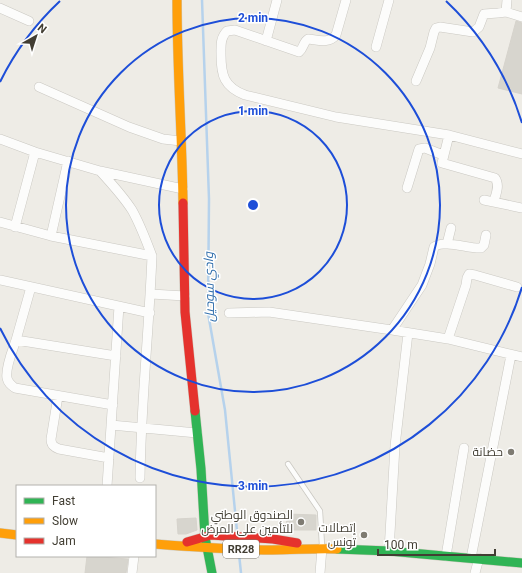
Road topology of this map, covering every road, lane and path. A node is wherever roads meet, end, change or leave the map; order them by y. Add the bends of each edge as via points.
1 (177, 0) edge
2 (277, 0) edge
3 (346, 0) edge
4 (389, 0) edge
5 (507, 0) edge
6 (0, 8) edge
7 (506, 12) junction
8 (522, 17) edge
9 (29, 21) dead end
10 (266, 40) junction
11 (376, 47) dead end
12 (416, 81) dead end
13 (39, 87) dead end
14 (450, 135) junction
15 (0, 139) edge
16 (181, 141) junction
17 (35, 152) junction
18 (522, 154) edge
19 (443, 155) junction
20 (68, 161) junction
21 (100, 171) junction
22 (408, 188) dead end
23 (183, 189) junction
24 (484, 200) dead end
25 (494, 202) junction
26 (522, 208) edge
27 (0, 222) edge
28 (15, 227) junction
29 (451, 228) dead end
30 (486, 235) dead end
31 (51, 236) junction
32 (447, 244) junction
33 (152, 256) junction
34 (0, 280) edge
35 (31, 287) junction
36 (517, 287) dead end
37 (151, 294) junction
38 (185, 296) junction
39 (119, 306) junction
40 (150, 313) junction
41 (229, 313) dead end
42 (392, 330) junction
43 (408, 333) junction
44 (448, 339) junction
45 (16, 340) junction
46 (511, 355) junction
47 (116, 356) junction
48 (522, 357) edge
49 (58, 396) junction
50 (113, 405) junction
51 (111, 425) junction
52 (141, 429) junction
53 (197, 433) junction
54 (464, 448) dead end
55 (109, 458) junction
56 (288, 464) dead end
57 (140, 478) dead end
58 (108, 485) edge
59 (0, 533) edge
60 (16, 535) edge
61 (208, 536) junction
62 (156, 544) edge
63 (179, 545) junction
64 (320, 548) junction
65 (211, 551) junction
66 (389, 551) junction
67 (284, 556) dead end
68 (446, 556) junction
69 (522, 556) edge
70 (134, 557) edge
71 (475, 558) junction
72 (504, 561) junction
73 (522, 563) edge
74 (132, 573) edge
75 (212, 573) edge
76 (320, 573) edge
77 (475, 573) edge

1 - 16 street
2 - 10 street
3 - 10 street via 336,35 331,40 308,39 299,52
4 - 11 street
5 - 7 street
6 - 9 street
7 - 8 street
7 - 12 street via 484,14 479,27 473,32 436,28
10 - 14 street via 236,30 229,30 224,34 221,44 223,77 239,92 336,117
13 - 16 street via 129,127
14 - 18 street
14 - 19 street
15 - 17 street
16 - 23 street
17 - 20 street
17 - 28 street
19 - 22 street via 424,148 419,149
19 - 25 street via 441,162 445,164 495,178 498,186
20 - 21 street
20 - 31 street
21 - 23 street
21 - 33 street via 132,210
23 - 38 street
24 - 25 street
25 - 26 street
27 - 28 street
28 - 31 street
29 - 32 street
30 - 32 street via 481,248
31 - 33 street
32 - 42 street via 434,247 422,285
33 - 37 street
34 - 35 street
35 - 39 street
35 - 45 street
36 - 44 street via 469,274
37 - 38 street
37 - 40 street
38 - 53 street
39 - 40 street
39 - 47 street
40 - 52 street
41 - 42 street via 269,312
42 - 43 street
43 - 44 street
43 - 66 street via 394,446
44 - 46 street
45 - 47 street
45 - 49 street via 7,372 9,384 15,388
46 - 48 street
46 - 71 street
47 - 50 street
49 - 50 street
49 - 55 street via 51,439 53,445 59,449
50 - 51 street
51 - 52 street
51 - 55 street
52 - 53 street
52 - 57 street
53 - 61 street
54 - 68 street
55 - 58 street
56 - 64 lane via 320,511
59 - 60 street
61 - 63 street, RR28
61 - 64 street, RR28 via 273,539
61 - 65 street
62 - 63 street, RR28
63 - 65 street, RR28
64 - 65 street, RR28
64 - 66 street, RR28
64 - 76 street
65 - 67 street
65 - 75 street
66 - 68 street, RR28
68 - 71 street, RR28
69 - 72 street, RR28
70 - 74 street
71 - 72 street, RR28
71 - 77 street
72 - 73 street, RR28

